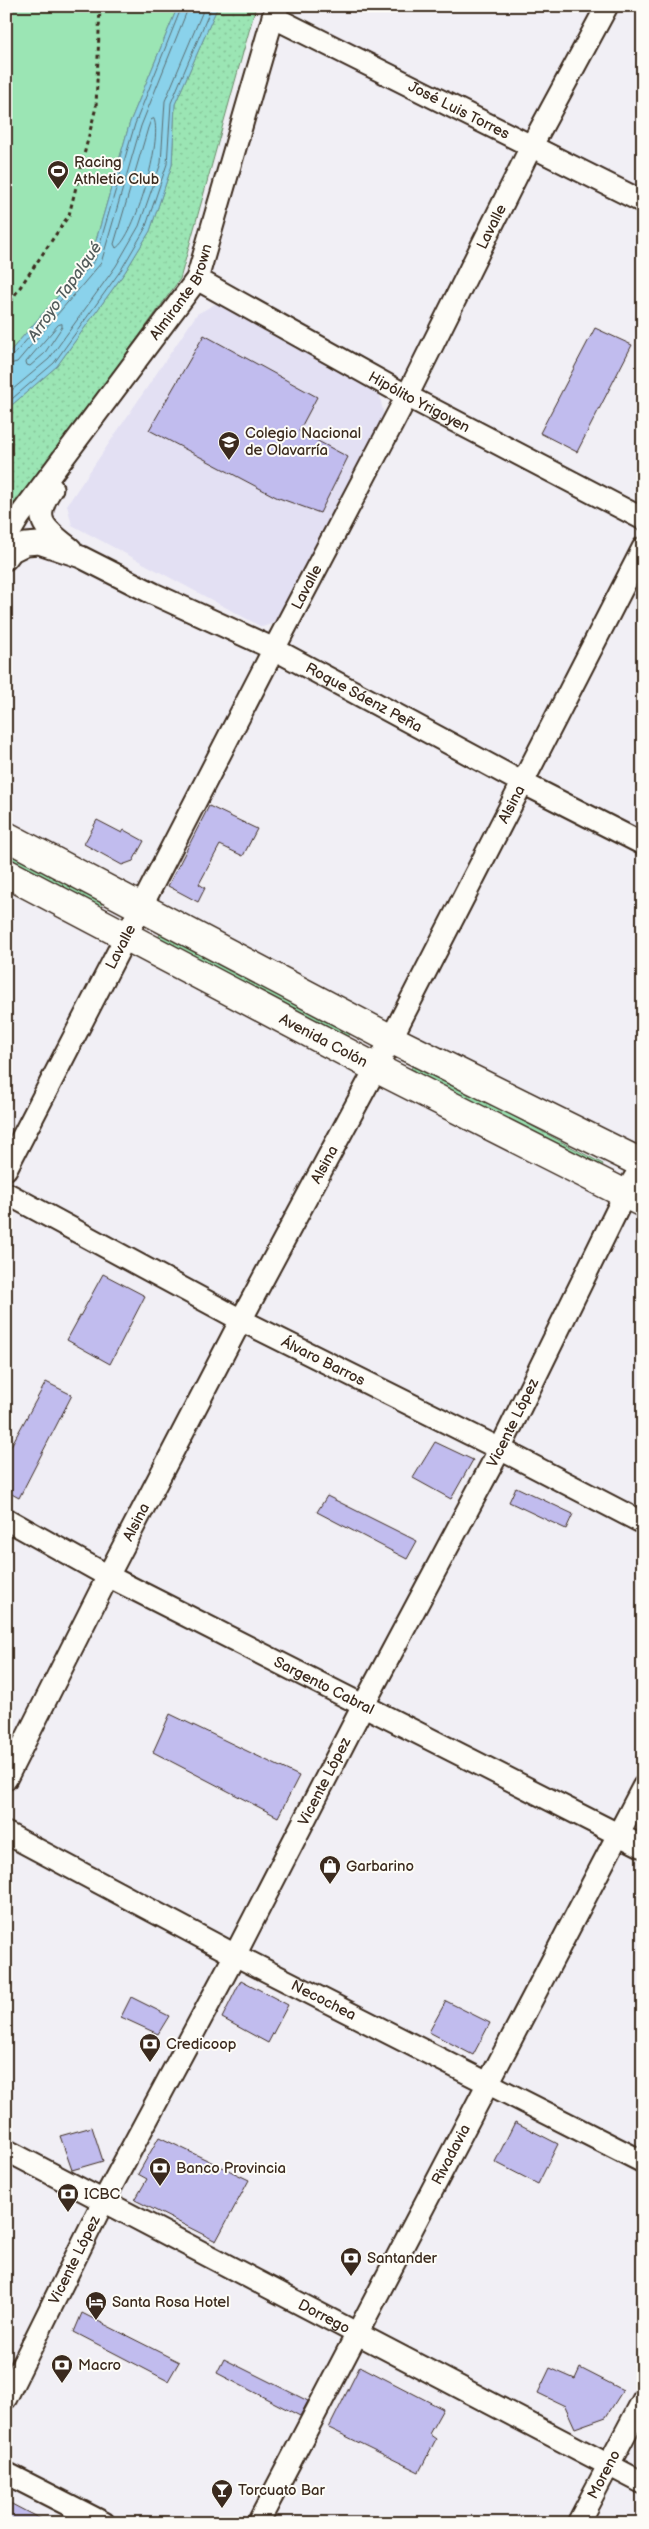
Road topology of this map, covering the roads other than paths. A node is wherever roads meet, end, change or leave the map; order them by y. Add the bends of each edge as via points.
1 (607, 6) edge
2 (276, 12) edge
3 (532, 145) junction
4 (643, 202) edge
5 (197, 279) junction
6 (407, 396) junction
7 (73, 447) junction
8 (643, 519) edge
9 (6, 538) edge
10 (643, 548) edge
11 (81, 557) junction
12 (6, 559) edge
13 (274, 648) junction
14 (523, 783) junction
15 (6, 836) edge
16 (643, 844) edge
17 (6, 873) edge
18 (141, 906) junction
19 (128, 935) junction
20 (391, 1039) junction
21 (376, 1068) junction
22 (643, 1164) edge
23 (6, 1169) edge
24 (6, 1193) edge
25 (634, 1199) edge
26 (241, 1320) junction
27 (500, 1448) junction
28 (6, 1519) edge
29 (643, 1523) edge
30 (108, 1576) junction
31 (363, 1706) junction
32 (6, 1779) edge
33 (643, 1786) edge
34 (6, 1832) edge
35 (618, 1834) junction
36 (643, 1847) edge
37 (235, 1955) junction
38 (488, 2084) junction
39 (6, 2150) edge
40 (643, 2162) edge
41 (104, 2200) junction
42 (357, 2334) junction
43 (6, 2398) edge
44 (643, 2400) edge
45 (609, 2465) junction
46 (6, 2473) edge
47 (643, 2483) edge
48 (104, 2523) edge
49 (258, 2523) edge
50 (578, 2523) edge

1 - 3 street, Lavalle
2 - 3 street, José Luis Torres
2 - 5 street, Almirante Brown
3 - 4 street, José Luis Torres
3 - 6 street, Lavalle
5 - 6 street, Hipólito Yrigoyen
5 - 7 street, Almirante Brown
6 - 8 street, Hipólito Yrigoyen
6 - 13 street, Lavalle
7 - 9 street, Almirante Brown
7 - 11 street via 42,504 41,518 56,537
10 - 14 street, Alsina
11 - 12 street via 39,543 26,544 12,551
11 - 13 street, Roque Sáenz Peña
13 - 14 street, Roque Sáenz Peña
13 - 18 street, Lavalle
14 - 16 street, Roque Sáenz Peña
14 - 20 street, Alsina
15 - 18 main road
17 - 19 main road, Avenida Colón
18 - 19 street, Lavalle
18 - 20 main road
19 - 21 main road, Avenida Colón
19 - 23 street, Lavalle
20 - 21 street, Alsina
20 - 22 main road
21 - 25 main road, Avenida Colón
21 - 26 street, Alsina
22 - 25 street, Vicente López
24 - 26 street, Álvaro Barros
25 - 27 street, Vicente López
26 - 27 street, Álvaro Barros
26 - 30 street, Alsina
27 - 29 street, Álvaro Barros
27 - 31 street, Vicente López
28 - 30 street, Sargento Cabral
30 - 31 street, Sargento Cabral
30 - 32 street, Alsina
31 - 35 street, Sargento Cabral
31 - 37 street, Vicente López
33 - 35 street, Rivadavia
34 - 37 street, Necochea
35 - 36 street, Sargento Cabral
35 - 38 street, Rivadavia
37 - 38 street, Necochea
37 - 41 street, Vicente López
38 - 40 street, Necochea
38 - 42 street, Rivadavia
39 - 41 street, Dorrego
41 - 42 street, Dorrego
41 - 43 street, Vicente López
42 - 45 street, Dorrego
42 - 49 street, Rivadavia
44 - 45 street, Moreno
45 - 47 street, Dorrego
45 - 50 street, Moreno
46 - 48 street

